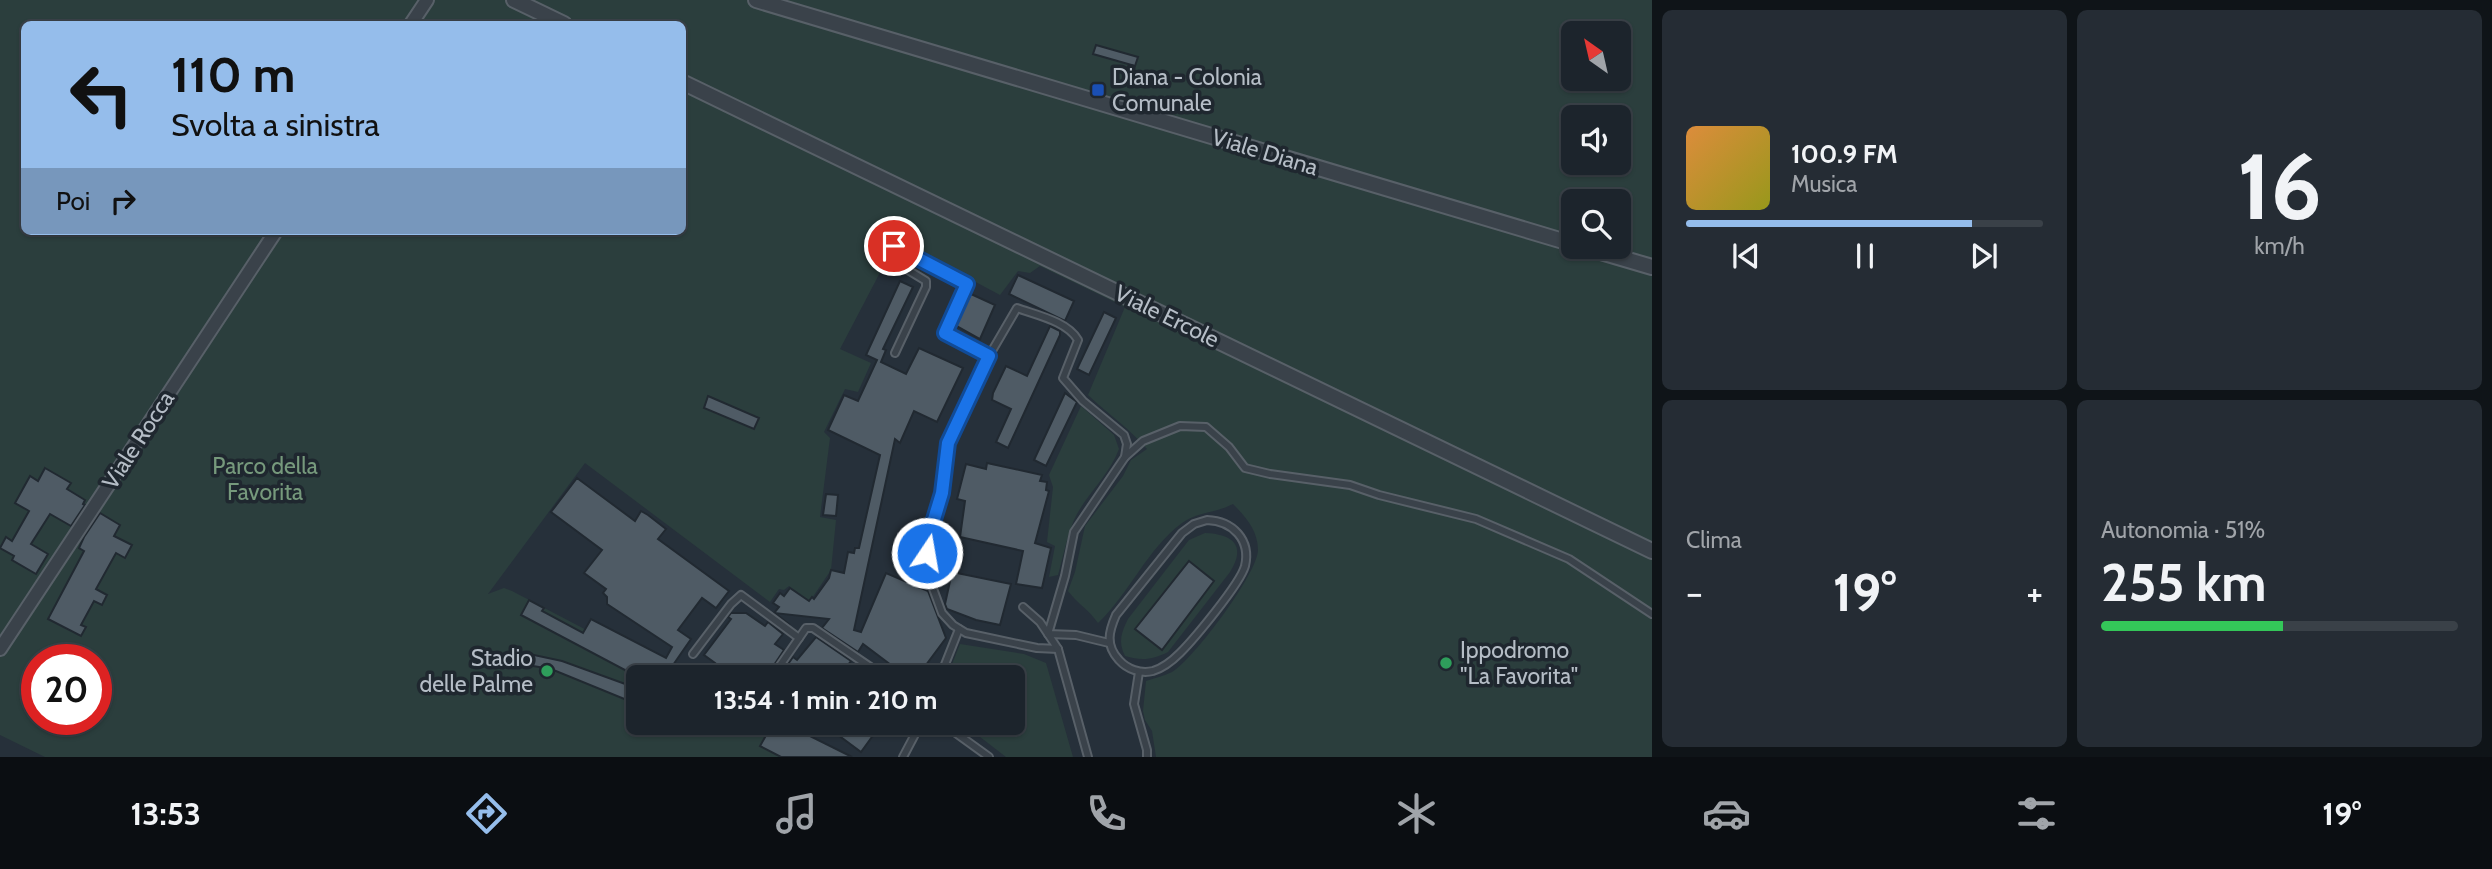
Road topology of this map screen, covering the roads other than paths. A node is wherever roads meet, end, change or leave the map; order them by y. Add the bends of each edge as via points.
1 (427, 0) edge
2 (514, 0) edge
3 (757, 0) edge
4 (413, 21) edge
5 (558, 21) edge
6 (686, 84) edge
7 (273, 235) edge
8 (1561, 240) edge
9 (894, 246) dead end
10 (888, 258) dead end
11 (1625, 259) edge
12 (1652, 267) edge
13 (895, 353) dead end
14 (989, 356) junction
15 (1125, 457) junction
16 (1652, 551) edge
17 (1024, 607) dead end
18 (1652, 614) edge
19 (959, 629) junction
20 (1048, 635) junction
21 (799, 638) junction
22 (1109, 643) junction
23 (0, 649) edge
24 (1058, 649) junction
25 (693, 654) dead end
26 (780, 665) edge
27 (867, 665) edge
28 (945, 665) edge
29 (1139, 672) junction
30 (915, 735) edge
31 (959, 735) edge
32 (903, 757) edge
33 (989, 757) edge
34 (1088, 757) edge
35 (1147, 757) edge

1 - 4 street
2 - 5 street
3 - 8 street, Viale Diana
6 - 16 street, Viale Ercole
7 - 23 street, Viale Rocca
9 - 14 lane via 967,284 945,333
10 - 13 lane via 926,281
11 - 12 street
14 - 15 lane via 1017,308 1074,333 1078,341 1063,378 1124,435
14 - 19 lane via 948,443 927,553 928,575 942,613
15 - 18 lane via 1143,440 1180,426 1206,427 1245,468 1350,485 1476,519 1569,559
15 - 20 lane via 1074,532
17 - 20 lane
19 - 24 lane
19 - 28 lane
20 - 22 lane via 1076,635
20 - 24 lane
21 - 25 lane via 741,595
21 - 26 lane
21 - 27 lane via 806,628 813,628
22 - 29 lane via 1124,666
22 - 29 lane via 1116,615 1182,533 1208,520 1219,520 1239,533 1246,553 1236,582 1180,653 1153,671
24 - 34 lane
29 - 35 lane via 1134,704
30 - 32 lane
31 - 33 lane

